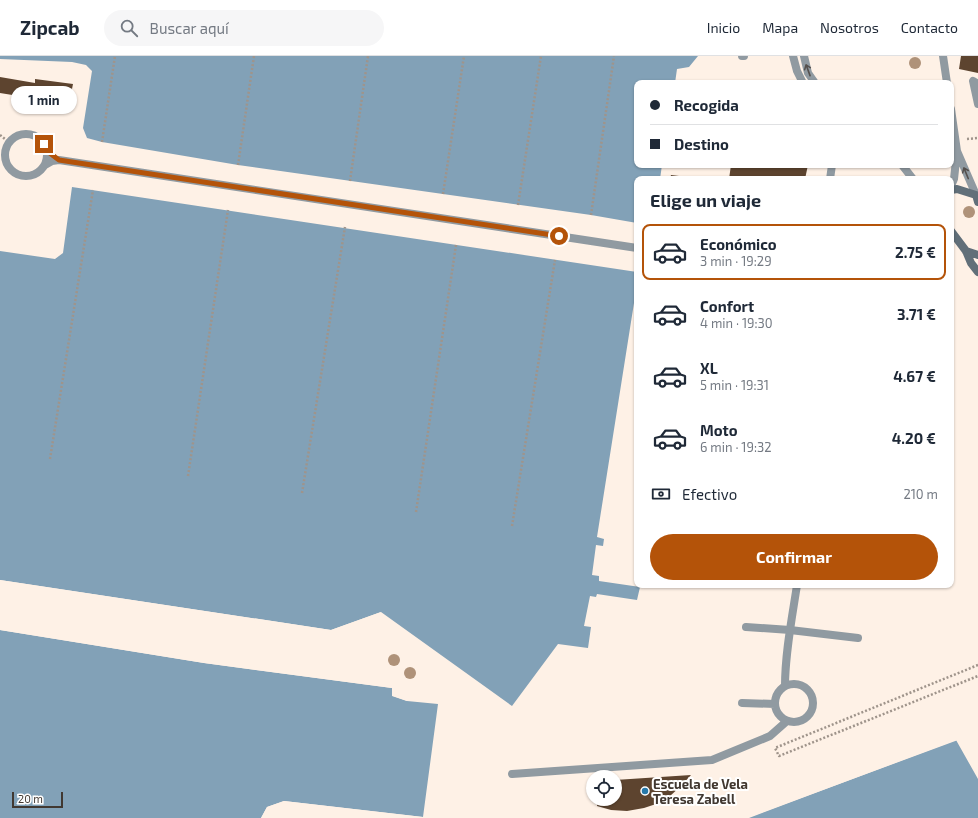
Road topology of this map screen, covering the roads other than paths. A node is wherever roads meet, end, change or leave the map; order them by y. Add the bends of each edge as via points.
1 (793, 56) edge
2 (804, 56) edge
3 (943, 56) edge
4 (802, 80) edge
5 (813, 80) edge
6 (947, 80) edge
7 (978, 84) edge
8 (978, 104) edge
9 (954, 130) edge
10 (47, 151) junction
11 (957, 151) junction
12 (59, 160) junction
13 (45, 165) junction
14 (904, 168) edge
15 (911, 176) edge
16 (954, 179) edge
17 (954, 190) edge
18 (977, 199) edge
19 (954, 235) edge
20 (634, 248) edge
21 (966, 250) junction
22 (978, 255) edge
23 (978, 272) edge
24 (797, 588) edge
25 (746, 627) dead end
26 (790, 630) junction
27 (858, 638) dead end
28 (786, 686) junction
29 (742, 703) dead end
30 (775, 704) junction
31 (787, 721) junction
32 (512, 774) dead end

1 - 4 street
5 -> 2 street via 808,73
3 - 6 street
7 - 8 street via 973,81
9 - 11 street
10 - 12 street
10 - 13 street
10 - 13 street via 40,139 26,134 18,136 10,143 5,153 9,167 20,175 34,174
11 - 16 street
18 -> 11 street
12 - 13 street
12 - 20 street
14 - 15 street
17 - 18 street
19 - 21 street
21 - 22 street
21 - 23 street
24 - 26 street
25 - 26 street
26 - 27 street
26 - 28 street
28 - 30 street via 776,697
28 - 31 street via 792,684 806,688 813,701 807,717 801,721
29 - 30 street
30 - 31 street via 781,717
31 - 32 street via 770,736 712,760

